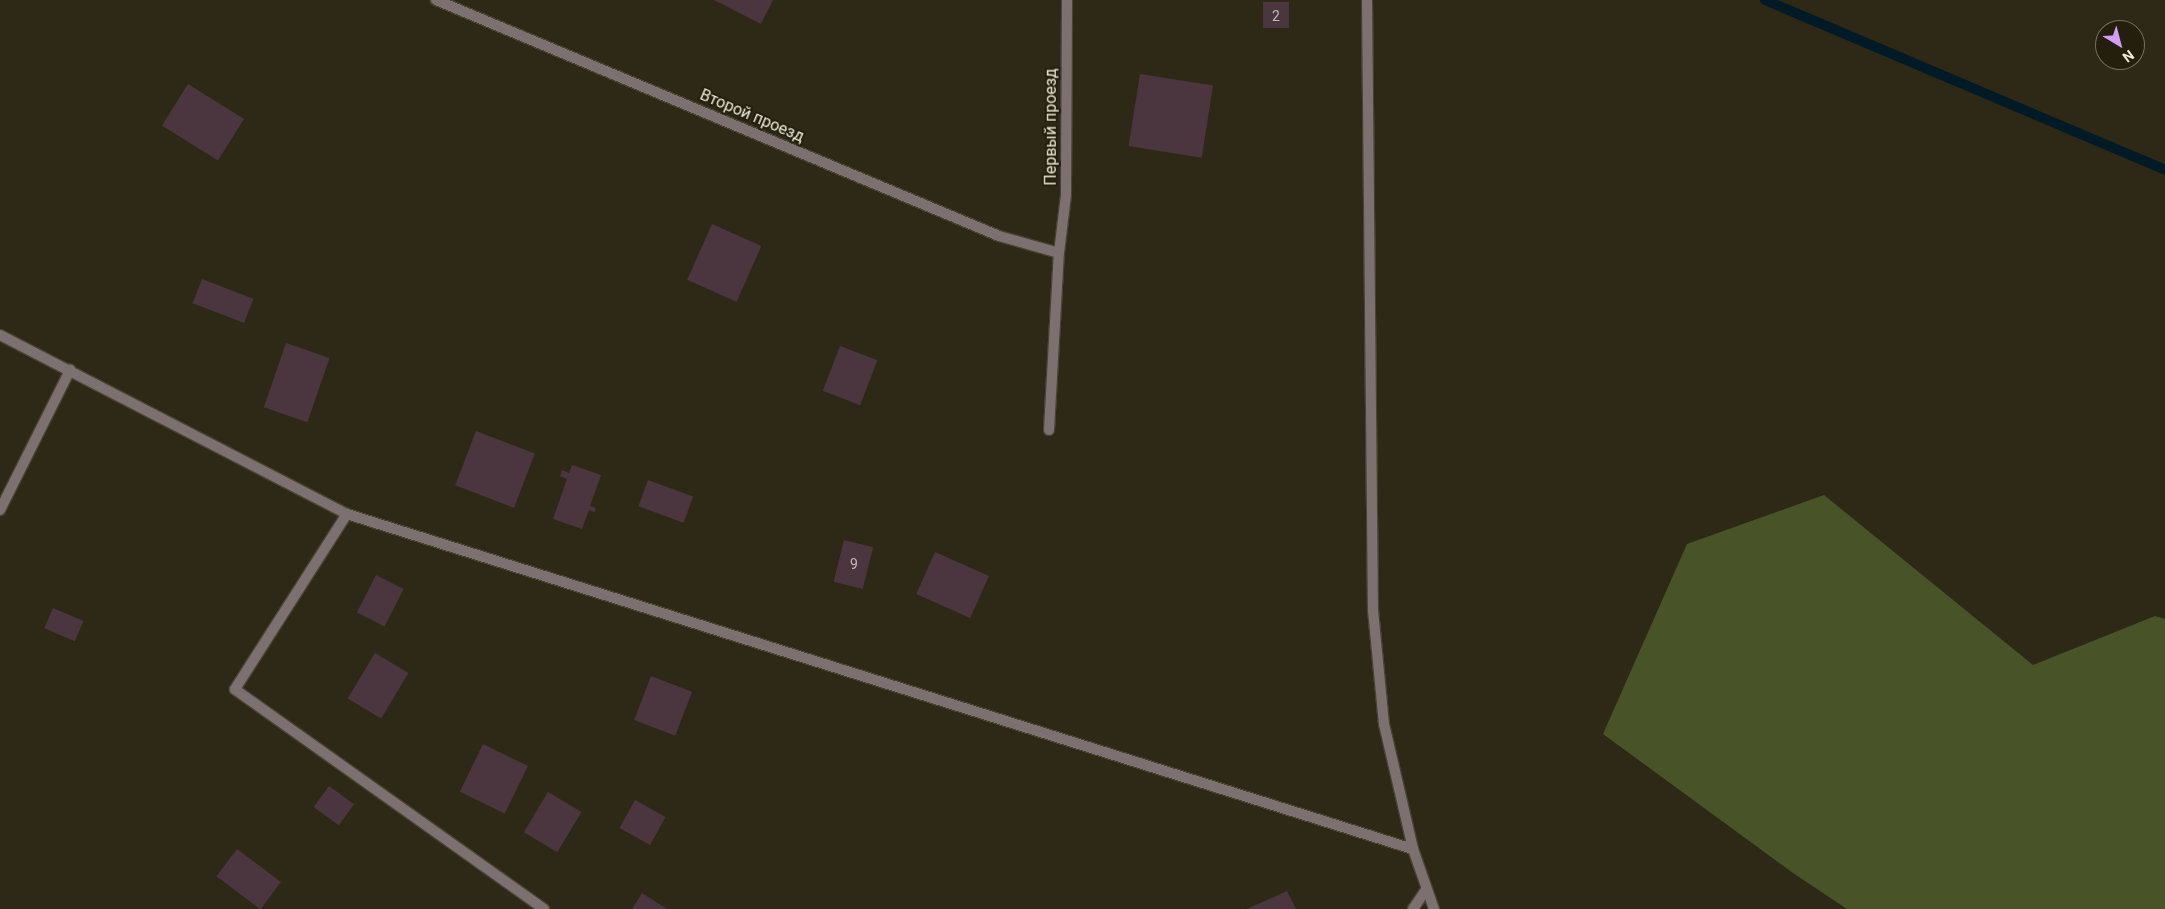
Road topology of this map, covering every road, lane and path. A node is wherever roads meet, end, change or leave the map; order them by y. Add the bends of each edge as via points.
1 (436, 0) edge
2 (1066, 0) edge
3 (1367, 0) edge
4 (1059, 254) junction
5 (0, 335) edge
6 (70, 370) junction
7 (1049, 430) dead end
8 (0, 510) edge
9 (346, 514) junction
10 (1413, 849) junction
11 (1426, 890) junction
12 (544, 909) edge
13 (1413, 909) edge
14 (1434, 909) edge

1 - 4 street, Второй проезд via 999,236
2 - 4 street, Первый проезд via 1066,195
3 - 10 street via 1373,610 1384,724
4 - 7 street, Первый проезд
5 - 6 street
6 - 8 street
6 - 9 street
9 - 10 street
9 - 12 street via 235,689
10 - 11 street
11 - 13 street
11 - 14 street

